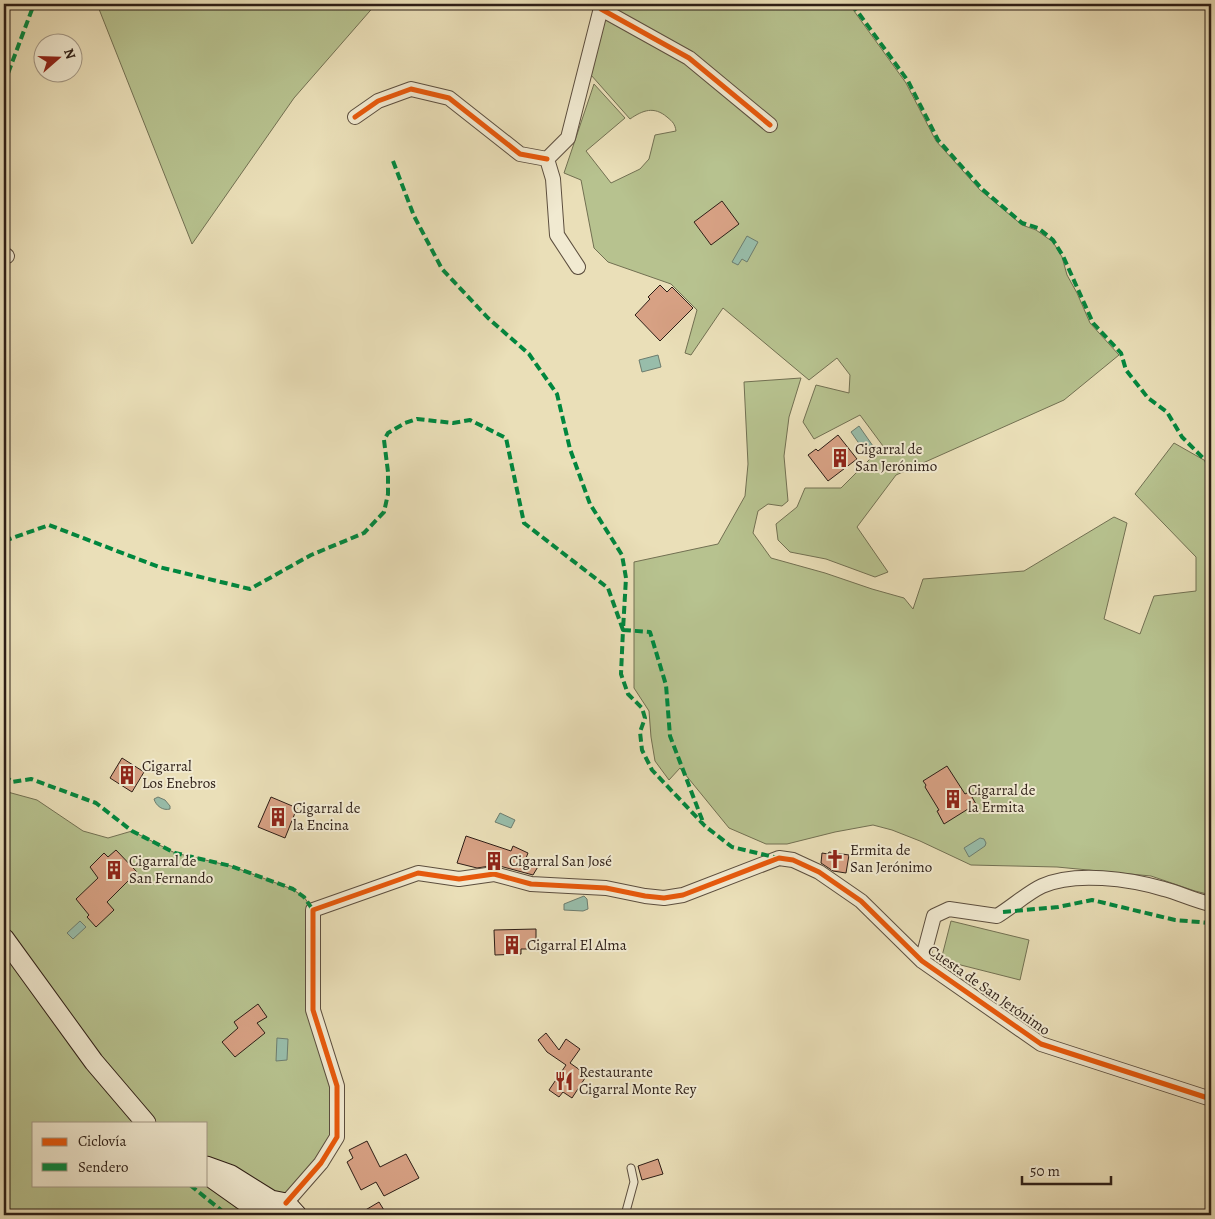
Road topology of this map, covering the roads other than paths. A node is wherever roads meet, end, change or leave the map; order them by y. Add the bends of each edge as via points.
1 (602, 6) edge
2 (355, 117) dead end
3 (770, 125) dead end
4 (547, 159) junction
5 (578, 267) dead end
6 (1211, 904) edge
7 (4, 938) edge
8 (922, 961) junction
9 (1211, 1099) edge
10 (145, 1122) edge
11 (208, 1167) edge
12 (631, 1168) dead end
13 (208, 1175) edge
14 (292, 1209) edge
15 (264, 1215) edge
16 (625, 1215) edge

1 - 3 street via 689,58
1 - 4 street via 568,138
2 - 4 street via 378,101 411,89 449,98 520,154
4 - 5 street via 553,179 557,235
6 - 8 street via 1163,888 1112,878 1076,878 1043,886 997,916 949,909 934,916
7 - 10 main road via 94,1062
8 - 9 street, Cuesta de San Jerónimo via 1042,1044
8 - 14 street, Cuesta de San Jerónimo via 861,901 819,872 793,860 779,858 664,898 606,888 532,884 494,874 458,879 418,873 313,910 313,1010 337,1086 337,1137
11 - 14 main road via 231,1175
12 - 16 lane via 634,1182
13 - 15 main road

